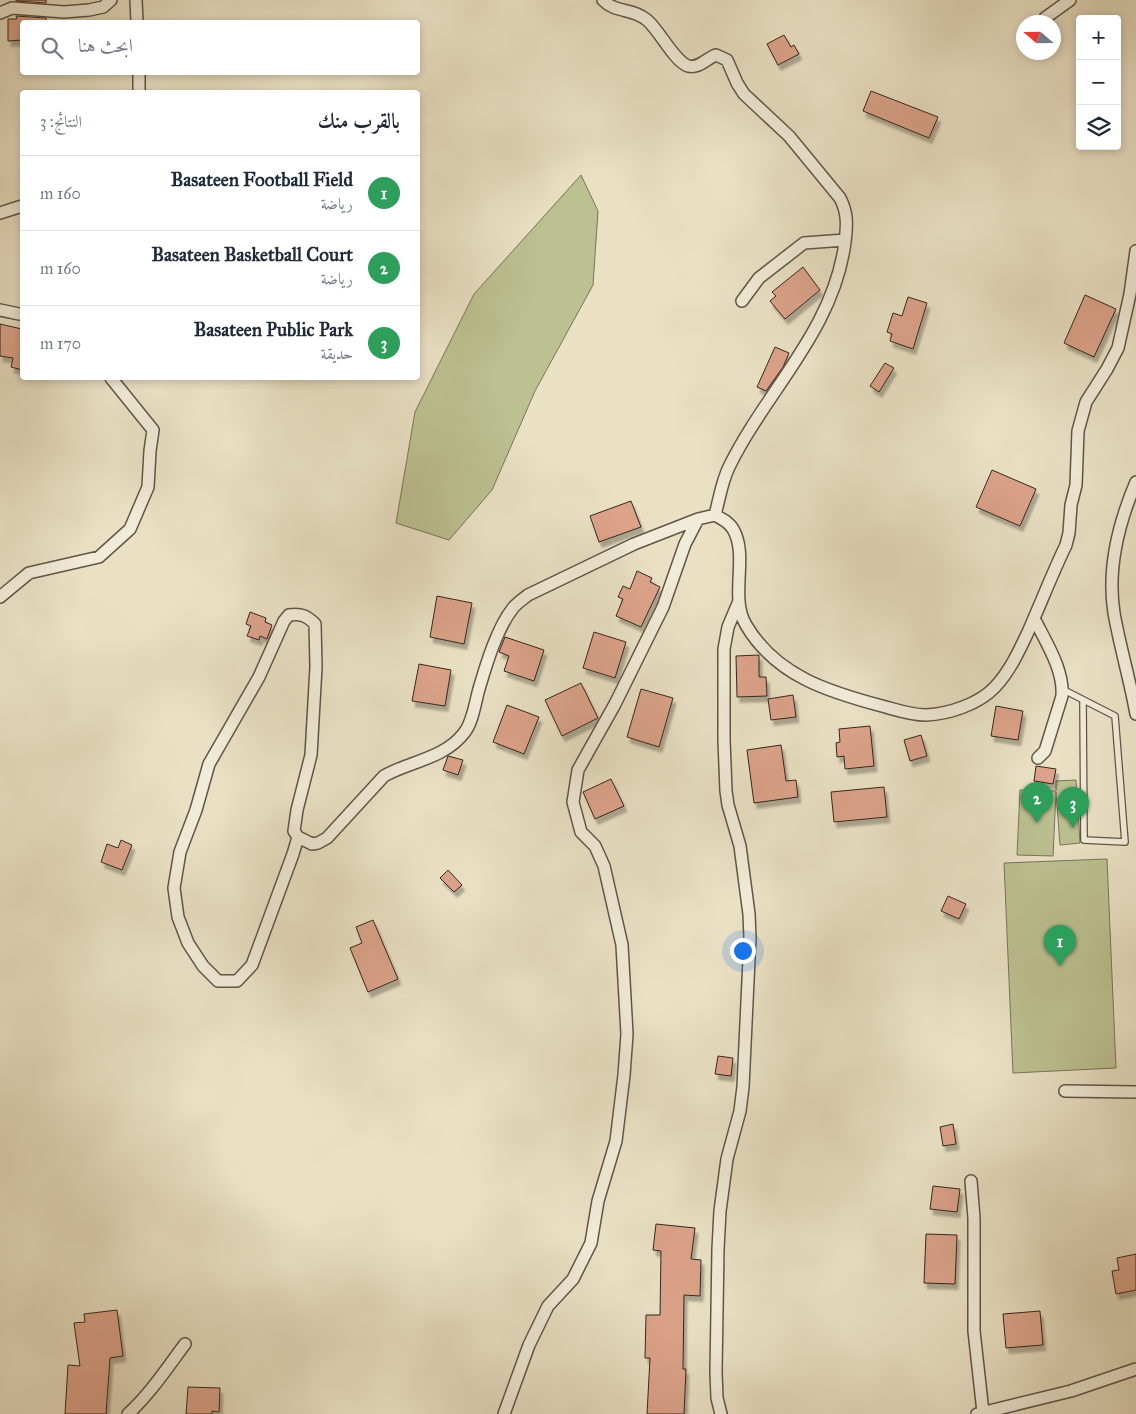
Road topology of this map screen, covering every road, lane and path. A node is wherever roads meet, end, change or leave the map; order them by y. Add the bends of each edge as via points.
1 (111, 0) edge
2 (136, 0) edge
3 (603, 0) edge
4 (1070, 0) edge
5 (0, 13) edge
6 (1048, 15) edge
7 (137, 20) edge
8 (139, 75) edge
9 (139, 90) edge
10 (20, 207) edge
11 (0, 213) edge
12 (845, 240) junction
13 (1136, 251) edge
14 (742, 300) dead end
15 (0, 310) edge
16 (19, 314) dead end
17 (113, 380) edge
18 (1136, 482) edge
19 (716, 515) junction
20 (698, 518) junction
21 (0, 597) edge
22 (739, 601) junction
23 (1034, 618) junction
24 (1133, 680) edge
25 (1062, 689) junction
26 (1083, 700) junction
27 (1136, 714) edge
28 (1038, 758) dead end
29 (298, 837) junction
30 (1065, 1091) dead end
31 (1136, 1092) edge
32 (971, 1181) dead end
33 (185, 1344) dead end
34 (1136, 1369) edge
35 (980, 1413) edge
36 (128, 1414) edge
37 (504, 1414) edge
38 (720, 1414) edge

1 - 5 street via 103,7 90,10 64,12 12,8
2 - 7 street
3 - 12 street via 614,8 645,18 678,59 689,66 696,66 716,55 727,60 744,94 789,136 840,198 847,221
4 - 6 street
8 - 9 street
10 - 11 street
12 - 14 street via 804,243 759,278
12 - 19 street via 829,303 728,469
13 - 23 street via 1118,348 1086,402 1078,432 1076,485 1066,545
15 - 16 street
17 - 21 street via 153,430 148,487 130,529 99,557 29,573
18 - 24 street via 1117,540 1112,588 1114,612
19 - 20 street
19 - 22 street via 726,521 736,538
20 - 29 street via 634,544 528,595 513,608 503,624 465,732 434,756 384,776 327,838 312,844
20 - 37 street via 663,607 578,770 573,802 581,832 595,846 604,866 622,945 627,1034 624,1075 616,1141 598,1201 591,1243 573,1279 548,1306 529,1345
22 - 23 street via 745,623 759,645 798,676 856,700 927,715 952,711 994,688 1018,653
22 - 38 street via 728,627 724,649 724,740 726,791 740,846 750,938 743,1087 727,1159 720,1211 716,1372
23 - 25 street via 1055,663
24 - 27 street
25 - 26 lane
25 - 28 street via 1045,751
26 - 26 lane via 1115,716 1125,842 1084,840
29 - 29 street via 294,831 295,824 311,755 316,645 315,624 298,614 289,615 284,621 259,677 209,764 180,852 174,888 178,917 188,943 218,981 237,981 252,965
30 - 31 street
32 - 35 street via 974,1330
33 - 36 street
34 - 35 street via 1071,1392

